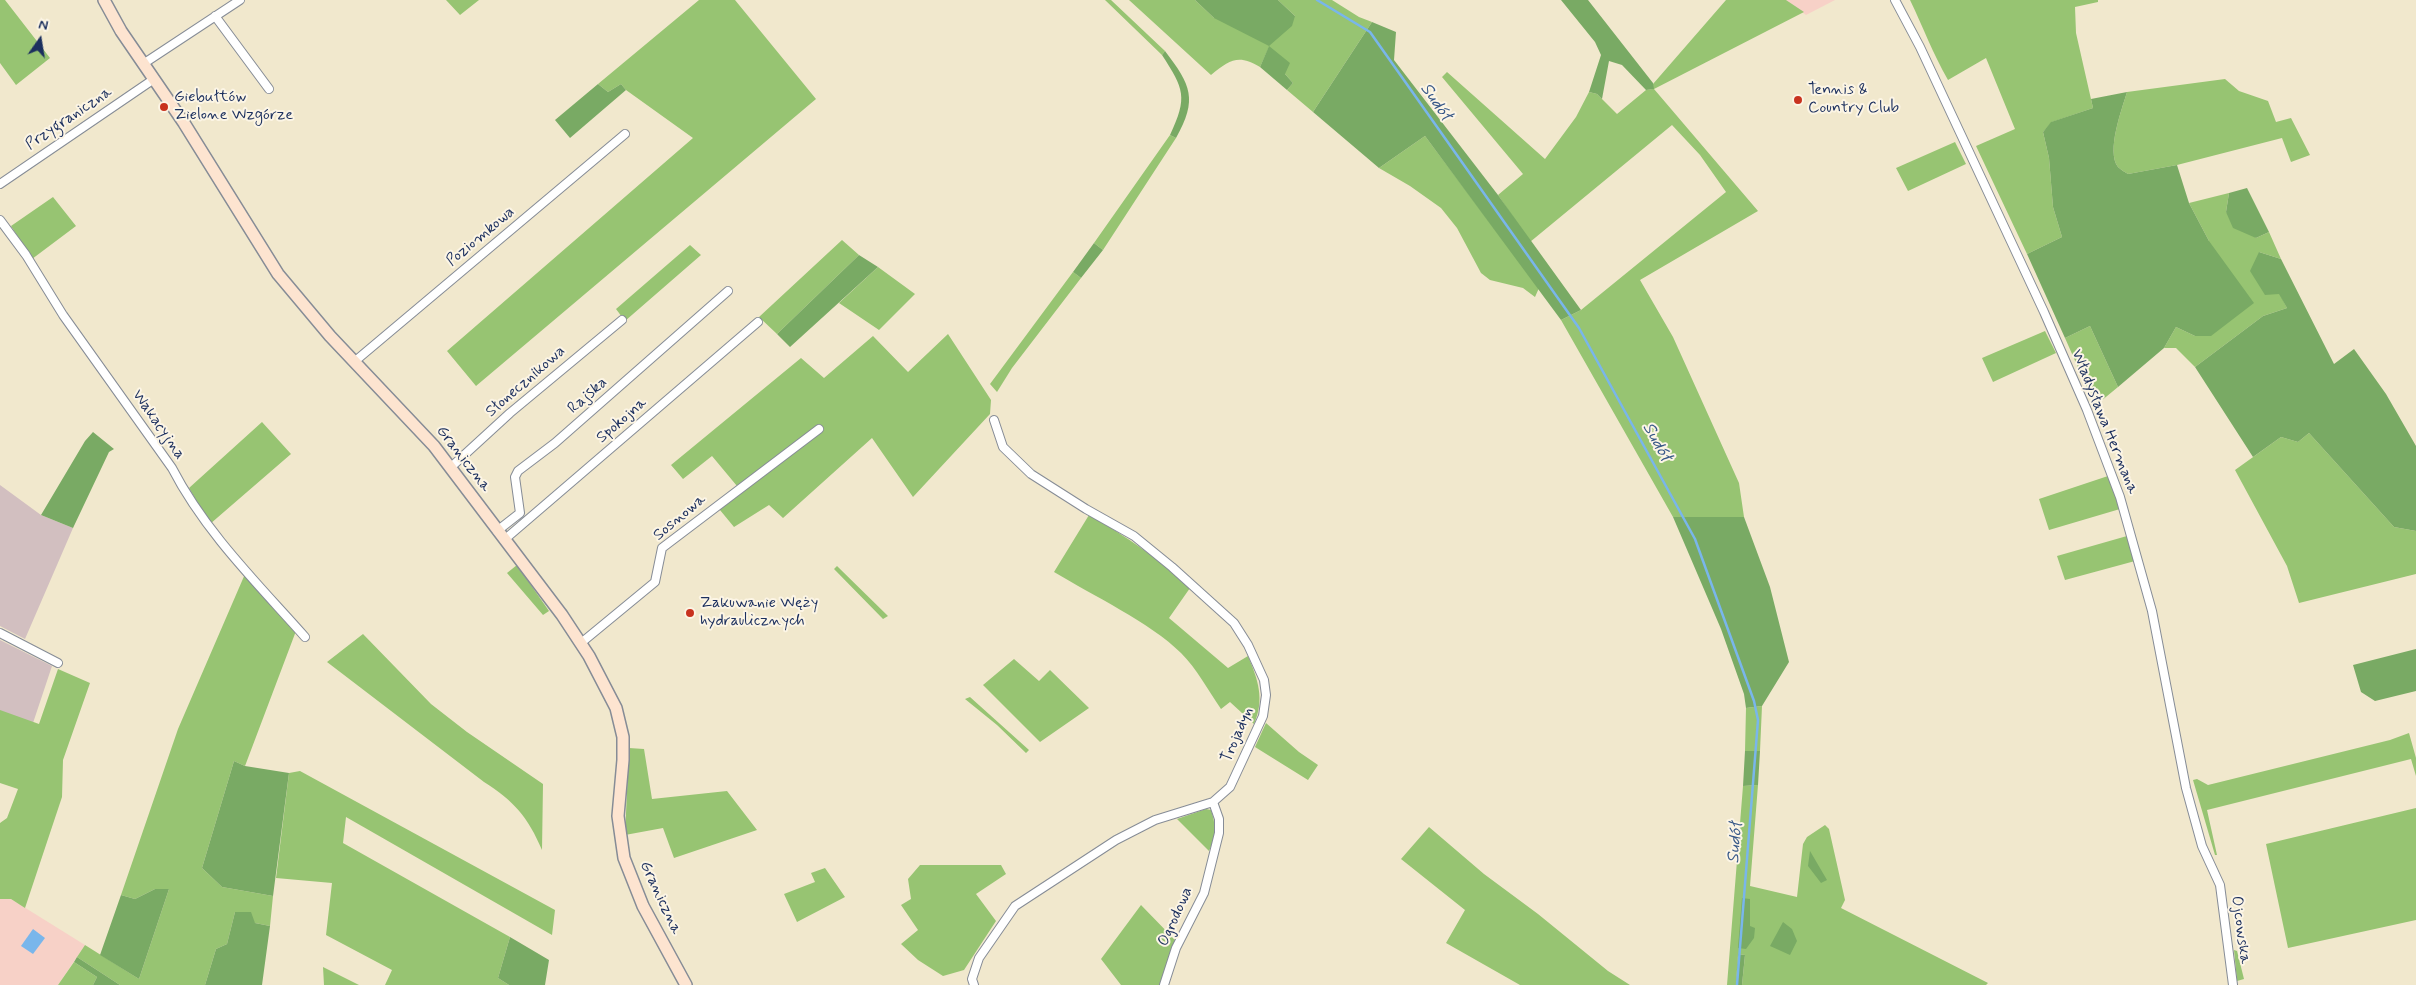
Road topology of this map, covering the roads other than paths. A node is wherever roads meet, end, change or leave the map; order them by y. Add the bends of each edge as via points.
1 (104, 0) edge
2 (240, 0) edge
3 (1895, 0) edge
4 (215, 16) junction
5 (143, 64) junction
6 (154, 79) junction
7 (269, 89) dead end
8 (625, 134) dead end
9 (0, 184) edge
10 (0, 220) edge
11 (728, 291) dead end
12 (622, 320) dead end
13 (758, 322) dead end
14 (354, 362) junction
15 (994, 420) dead end
16 (819, 429) dead end
17 (450, 468) junction
18 (500, 535) junction
19 (0, 633) edge
20 (305, 637) dead end
21 (581, 643) junction
22 (58, 663) dead end
23 (1213, 802) junction
24 (2217, 879) joint
25 (686, 985) edge
26 (974, 985) edge
27 (1164, 985) edge
28 (2233, 985) edge

1 - 5 street, Graniczna
2 - 4 street
3 - 24 street, Władysława Hermana via 2027,274 2107,461 2129,526 2152,612 2191,805 2202,846
4 - 5 street
4 - 7 street
5 - 6 street, Graniczna
6 - 9 street, Przygraniczna
6 - 14 street, Graniczna via 274,268 308,312
8 - 14 street, Poziomkowa
10 - 20 street, Wakacyjna via 172,468 186,495 231,553
11 - 18 street, Rajska via 556,443 518,470 520,512
12 - 17 street, Słonecznikowa via 510,413
13 - 18 street, Spokojna
14 - 17 street, Graniczna
15 - 23 street, Trojadyn via 1003,447 1031,474 1134,536 1228,618 1248,644 1264,680 1265,709 1230,787
16 - 21 street, Sosnowa via 662,548 655,582
17 - 18 street, Graniczna
18 - 21 street, Graniczna
19 - 22 street
21 - 25 street, Graniczna via 616,708 623,736 618,816 627,870
23 - 26 street, Trojadyn via 1155,820 1116,840 1015,906 979,958 972,978
23 - 27 street, Ogrodowa via 1219,819 1219,833 1204,893 1176,948
24 - 28 street, Ojcowska

